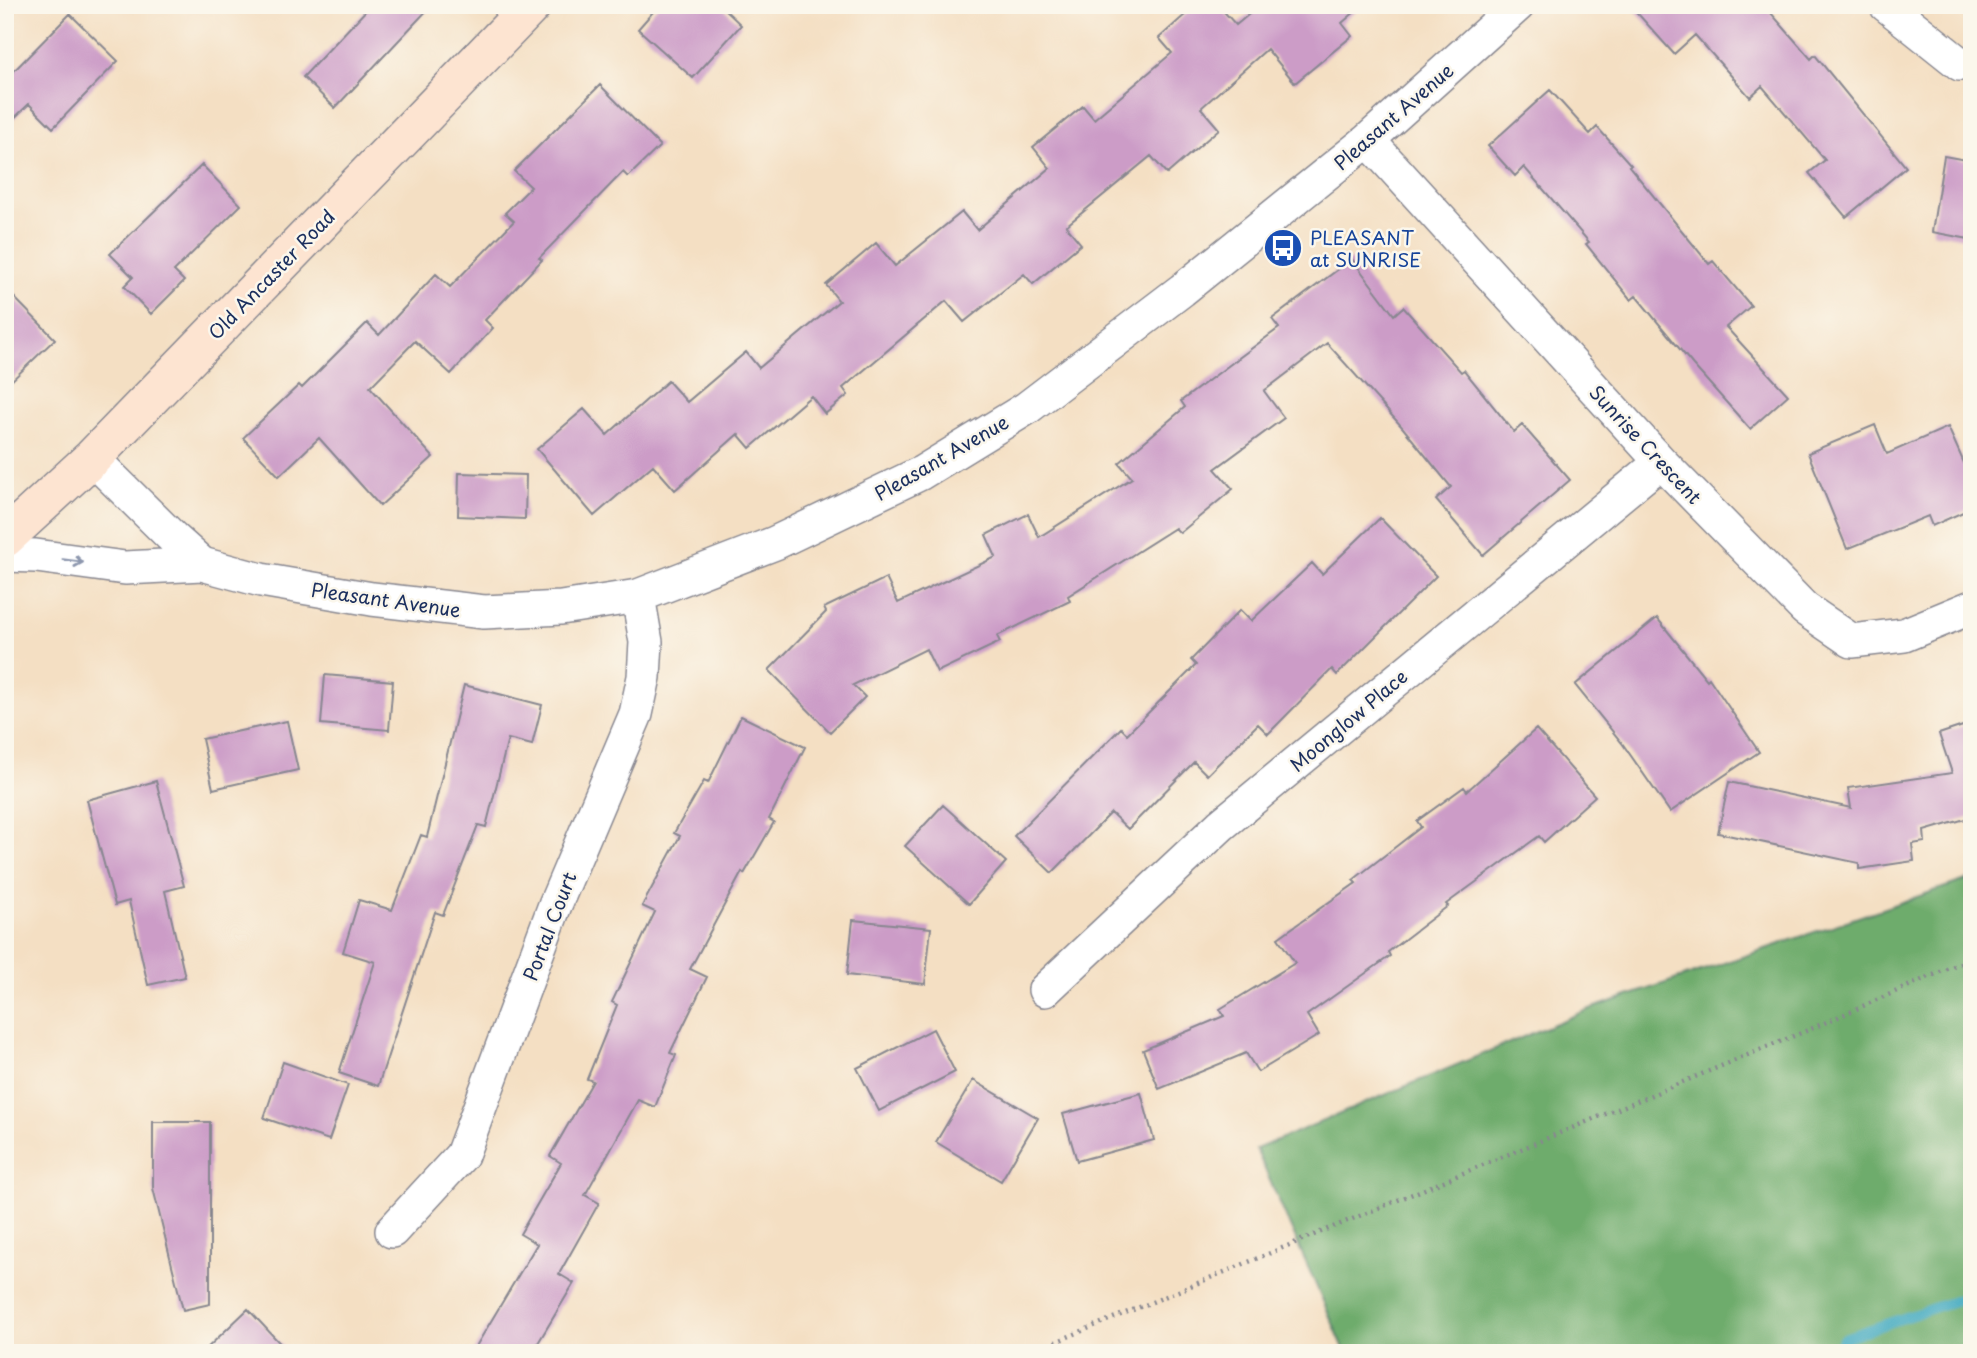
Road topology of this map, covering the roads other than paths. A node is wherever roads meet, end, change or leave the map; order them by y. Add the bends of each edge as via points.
1 (532, 5) edge
2 (1518, 5) edge
3 (1886, 5) edge
4 (1972, 63) edge
5 (1368, 140) junction
6 (92, 458) junction
7 (1661, 462) junction
8 (5, 538) edge
9 (5, 555) edge
10 (202, 564) junction
11 (638, 596) junction
12 (1972, 607) edge
13 (1045, 990) dead end
14 (392, 1231) dead end

1 - 6 street, Old Ancaster Road
2 - 5 street, Pleasant Avenue
3 - 4 street via 1960,64
5 - 7 street, Sunrise Crescent
5 - 11 street, Pleasant Avenue via 1027,408 921,473 775,542
6 - 8 street, Old Ancaster Road
6 - 10 street, Pleasant Avenue
7 - 12 street, Sunrise Crescent via 1805,610 1852,642 1904,635
7 - 13 street, Moonglow Place via 1221,825
9 -> 10 street, Pleasant Avenue via 125,568
10 - 11 street, Pleasant Avenue via 261,580 372,599 484,612 561,608
11 - 14 street, Portal Court via 646,642 636,714 555,905 462,1155

